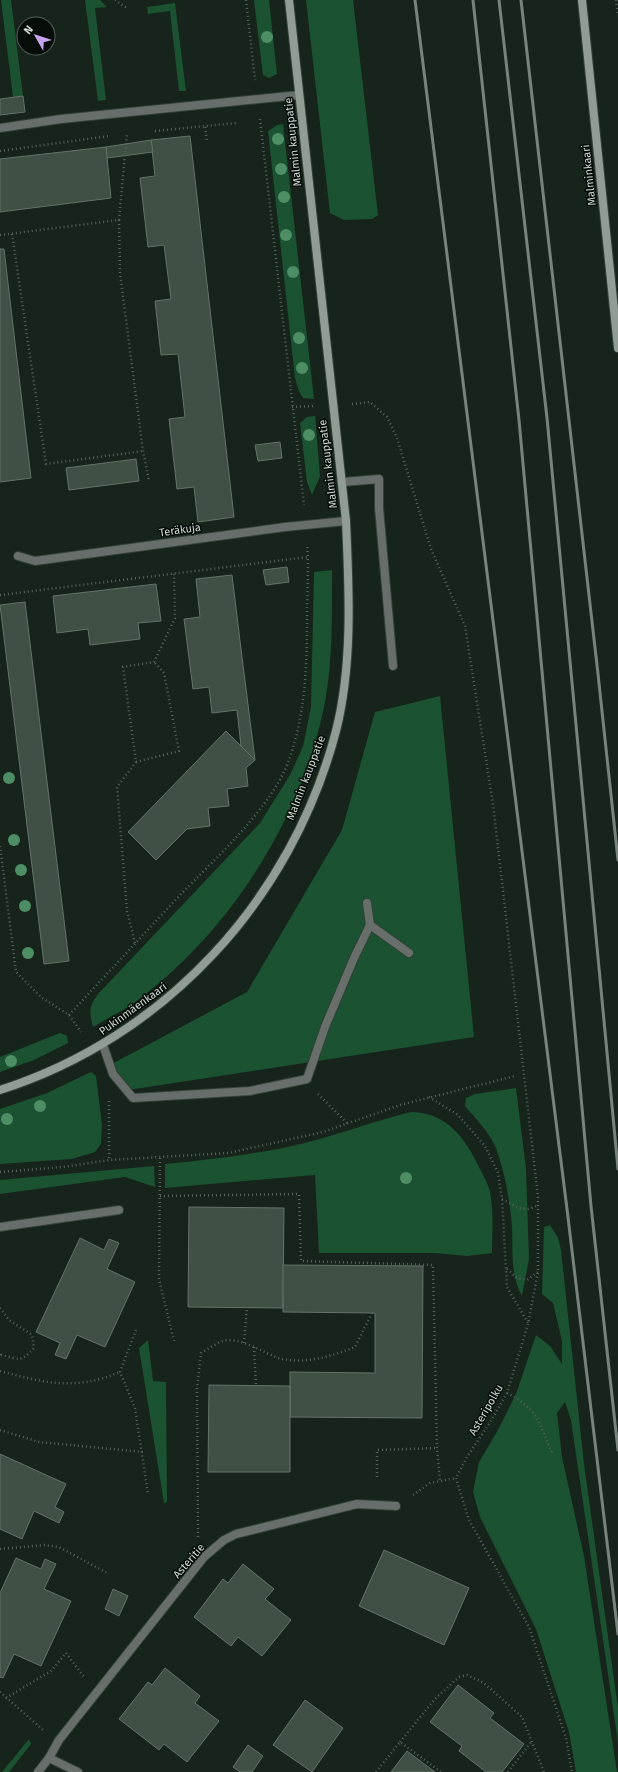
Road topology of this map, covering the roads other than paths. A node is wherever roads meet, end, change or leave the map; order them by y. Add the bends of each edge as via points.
1 (289, 0) edge
2 (582, 0) edge
3 (299, 95) junction
4 (0, 128) edge
5 (618, 348) edge
6 (343, 482) junction
7 (346, 521) junction
8 (18, 556) dead end
9 (394, 666) dead end
10 (367, 903) dead end
11 (252, 908) joint
12 (370, 925) junction
13 (409, 953) dead end
14 (103, 1045) junction
15 (0, 1090) edge
16 (119, 1210) dead end
17 (0, 1227) edge
18 (396, 1506) road end
19 (49, 1758) junction
20 (38, 1772) edge
21 (78, 1772) edge

1 - 3 main road, Malmin kauppatie
2 - 5 main road, Malminkaari
3 - 4 street
3 - 6 main road, Malmin kauppatie
6 - 7 main road, Malmin kauppatie
6 - 9 street via 379,479 379,508
7 - 8 street, Teräkuja via 35,561
7 - 11 main road, Malmin kauppatie via 349,601 344,683 336,730 315,794 298,830
10 - 12 street
11 - 14 main road, Pukinmäenkaari via 216,951 178,990 141,1020
12 - 13 street
12 - 14 street via 325,1027 306,1079 250,1091 133,1098 113,1074
14 - 15 main road, Pukinmäenkaari via 22,1083
16 - 17 street
18 - 19 street, Asteritie via 357,1504 236,1534 224,1540 204,1557 60,1740
19 - 20 street, Asteritie
19 - 21 street

